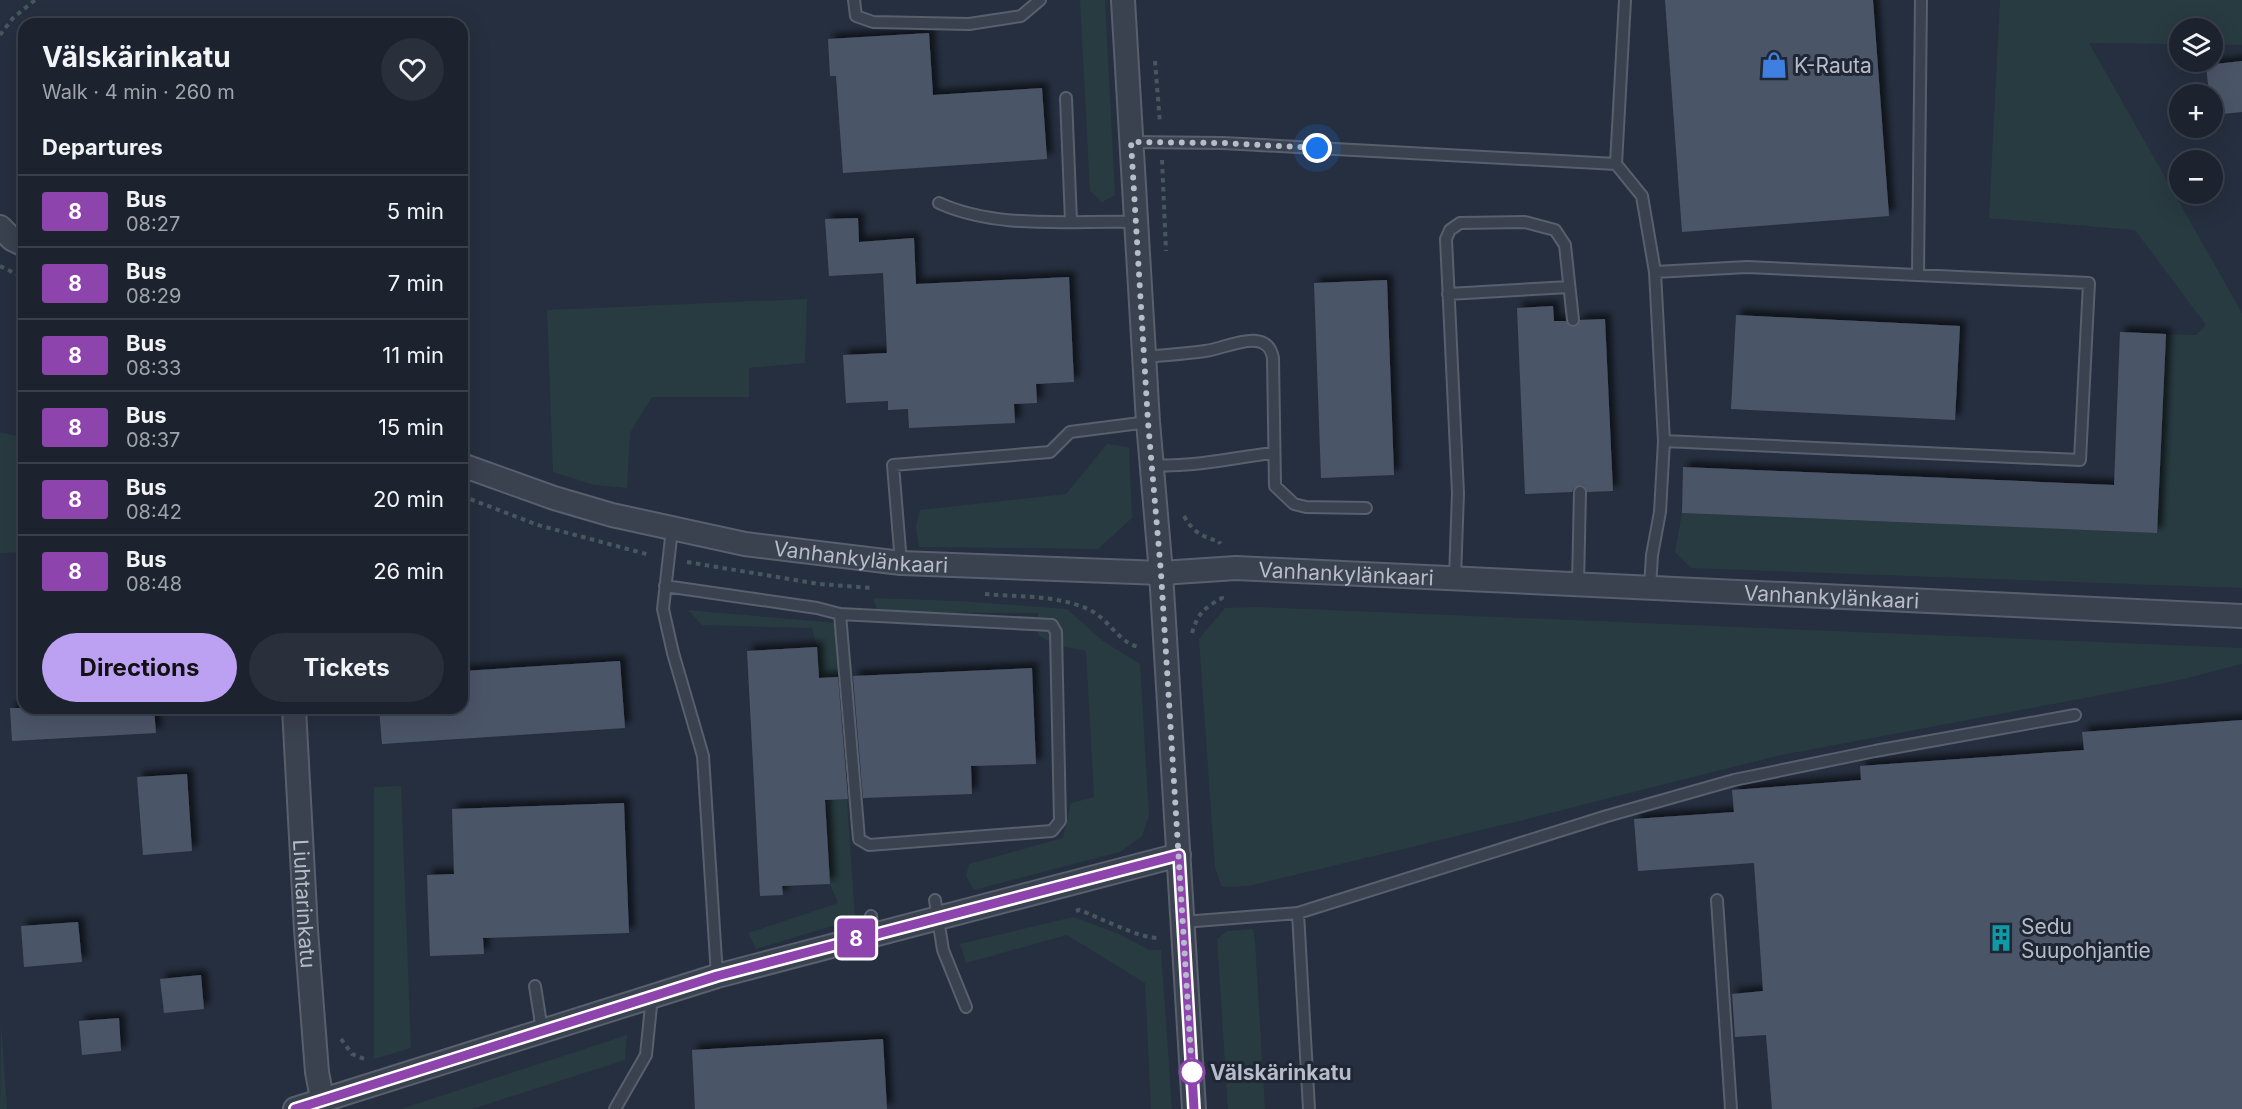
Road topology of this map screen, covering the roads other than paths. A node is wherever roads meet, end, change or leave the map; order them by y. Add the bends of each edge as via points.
1 (854, 0) edge
2 (1040, 0) edge
3 (1123, 0) edge
4 (1625, 0) edge
5 (1921, 0) edge
6 (1065, 98) dead end
7 (1131, 142) junction
8 (1616, 164) junction
9 (939, 203) dead end
10 (1071, 221) junction
11 (1136, 222) junction
12 (1655, 272) junction
13 (1918, 275) junction
14 (1569, 287) junction
15 (1448, 294) junction
16 (1573, 320) dead end
17 (1144, 357) junction
18 (1148, 422) junction
19 (1664, 441) junction
20 (1274, 453) junction
21 (1152, 465) junction
22 (468, 467) edge
23 (1580, 492) dead end
24 (1366, 508) dead end
25 (672, 529) junction
26 (901, 563) junction
27 (1161, 573) junction
28 (1455, 578) junction
29 (1578, 584) junction
30 (665, 586) junction
31 (1650, 587) junction
32 (840, 614) junction
33 (2242, 615) edge
34 (294, 714) edge
35 (2075, 715) dead end
36 (1179, 855) junction
37 (1717, 900) dead end
38 (937, 909) junction
39 (1298, 914) junction
40 (1184, 929) junction
41 (717, 976) junction
42 (535, 986) dead end
43 (652, 996) junction
44 (966, 1007) dead end
45 (542, 1030) junction
46 (322, 1104) edge
47 (295, 1109) edge
48 (615, 1109) edge
49 (1194, 1109) edge
50 (1309, 1109) edge
51 (1731, 1109) edge

1 - 2 lane via 856,16 873,22 969,24 1021,16
3 - 7 street
4 - 8 lane
5 - 13 lane
6 - 10 lane
7 - 8 lane via 1223,143
7 - 11 street
8 - 12 lane via 1642,196
9 - 10 lane via 958,212 1003,220
10 - 11 lane
11 - 17 street
12 - 13 lane via 1747,267
12 - 19 lane
13 - 19 lane via 2089,283 2080,460
14 - 15 lane
14 - 15 lane via 1565,245 1555,230 1525,222 1460,223 1449,230 1446,239
14 - 16 lane
15 - 28 lane via 1458,493
17 - 18 street
17 - 20 lane via 1208,351 1230,343 1253,341 1272,349
18 - 21 street
18 - 26 lane via 1070,432 1050,452 893,465
19 - 31 lane
20 - 21 lane via 1178,467
20 - 24 lane via 1275,486 1294,504
21 - 27 street
22 - 25 street, Vanhankylänkaari via 554,498
23 - 29 lane
25 - 26 street, Vanhankylänkaari via 745,544
25 - 30 lane
26 - 27 street, Vanhankylänkaari
27 - 28 street, Vanhankylänkaari via 1236,568
27 - 36 street
28 - 29 street, Vanhankylänkaari
29 - 31 street, Vanhankylänkaari
30 - 32 lane
30 - 41 lane via 663,609 703,756
31 - 33 street, Vanhankylänkaari
32 - 32 lane via 859,838 869,845 1052,831 1060,820 1056,632 1052,625
34 - 46 street, Liuhtarinkatu via 306,930
35 - 39 lane via 1734,780
36 - 38 street
36 - 40 street
37 - 51 lane
38 - 41 street via 872,925
38 - 44 lane via 943,950
39 - 40 lane
39 - 50 lane
40 - 49 street
41 - 43 street
42 - 45 lane
43 - 45 street
43 - 48 lane via 646,1055
45 - 46 street via 375,1083
46 - 47 street

